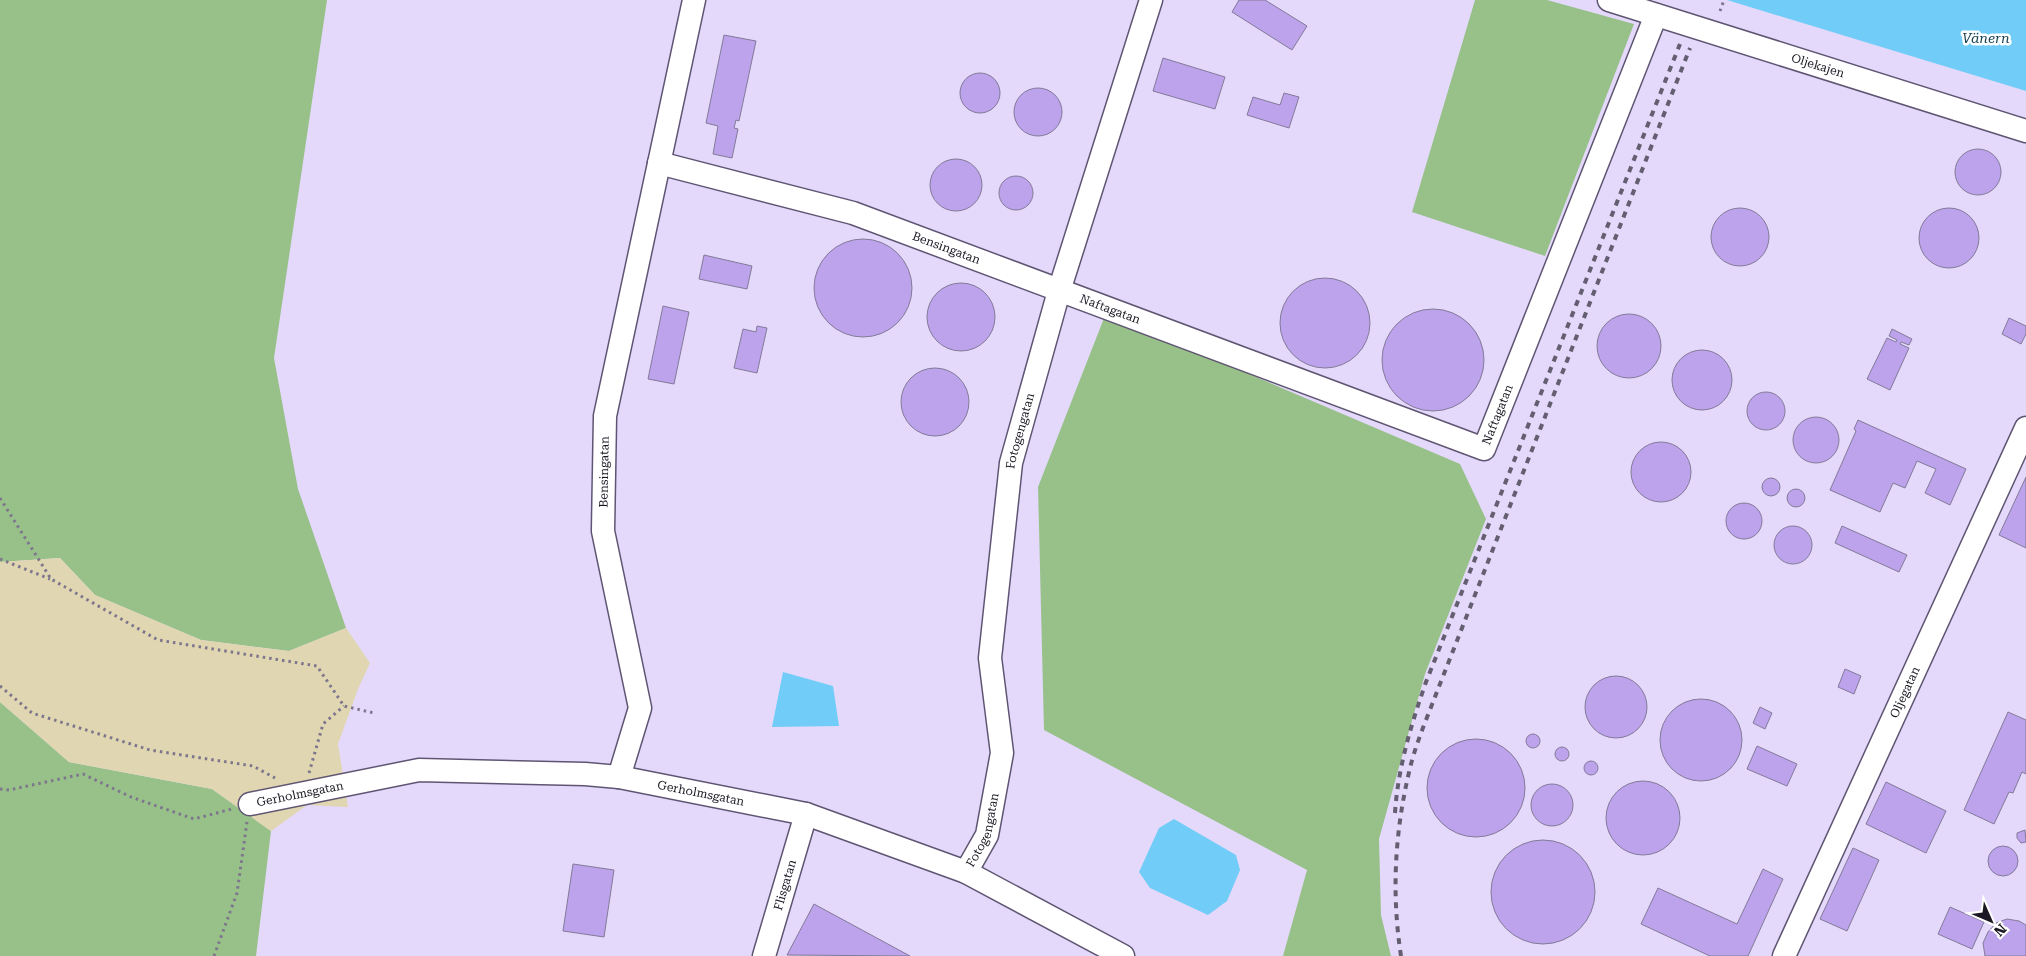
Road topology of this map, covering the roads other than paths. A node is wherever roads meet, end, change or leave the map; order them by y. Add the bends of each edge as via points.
1 (694, 0) edge
2 (1151, 0) edge
3 (1609, 0) edge
4 (1656, 15) junction
5 (2026, 131) edge
6 (659, 163) junction
7 (1059, 291) junction
8 (2026, 428) edge
9 (619, 777) junction
10 (250, 804) road end
11 (806, 814) junction
12 (966, 872) junction
13 (764, 956) edge
14 (1123, 956) edge
15 (1784, 956) edge

1 - 6 lane, Bensingatan
2 - 7 lane, Fotogengatan
3 - 4 lane, Oljekajen
4 - 5 lane, Oljekajen
4 - 7 lane, Naftagatan via 1484,449
6 - 7 lane, Bensingatan via 853,213
6 - 9 lane, Bensingatan via 605,416 603,531 640,708
7 - 12 lane, Fotogengatan via 1010,463 990,658 1002,754 987,835
8 - 15 lane, Oljegatan
9 - 10 lane, Gerholmsgatan via 419,770
9 - 11 lane, Gerholmsgatan
11 - 12 lane, Gerholmsgatan
11 - 13 lane, Flisgatan
12 - 14 lane, Gerholmsgatan

